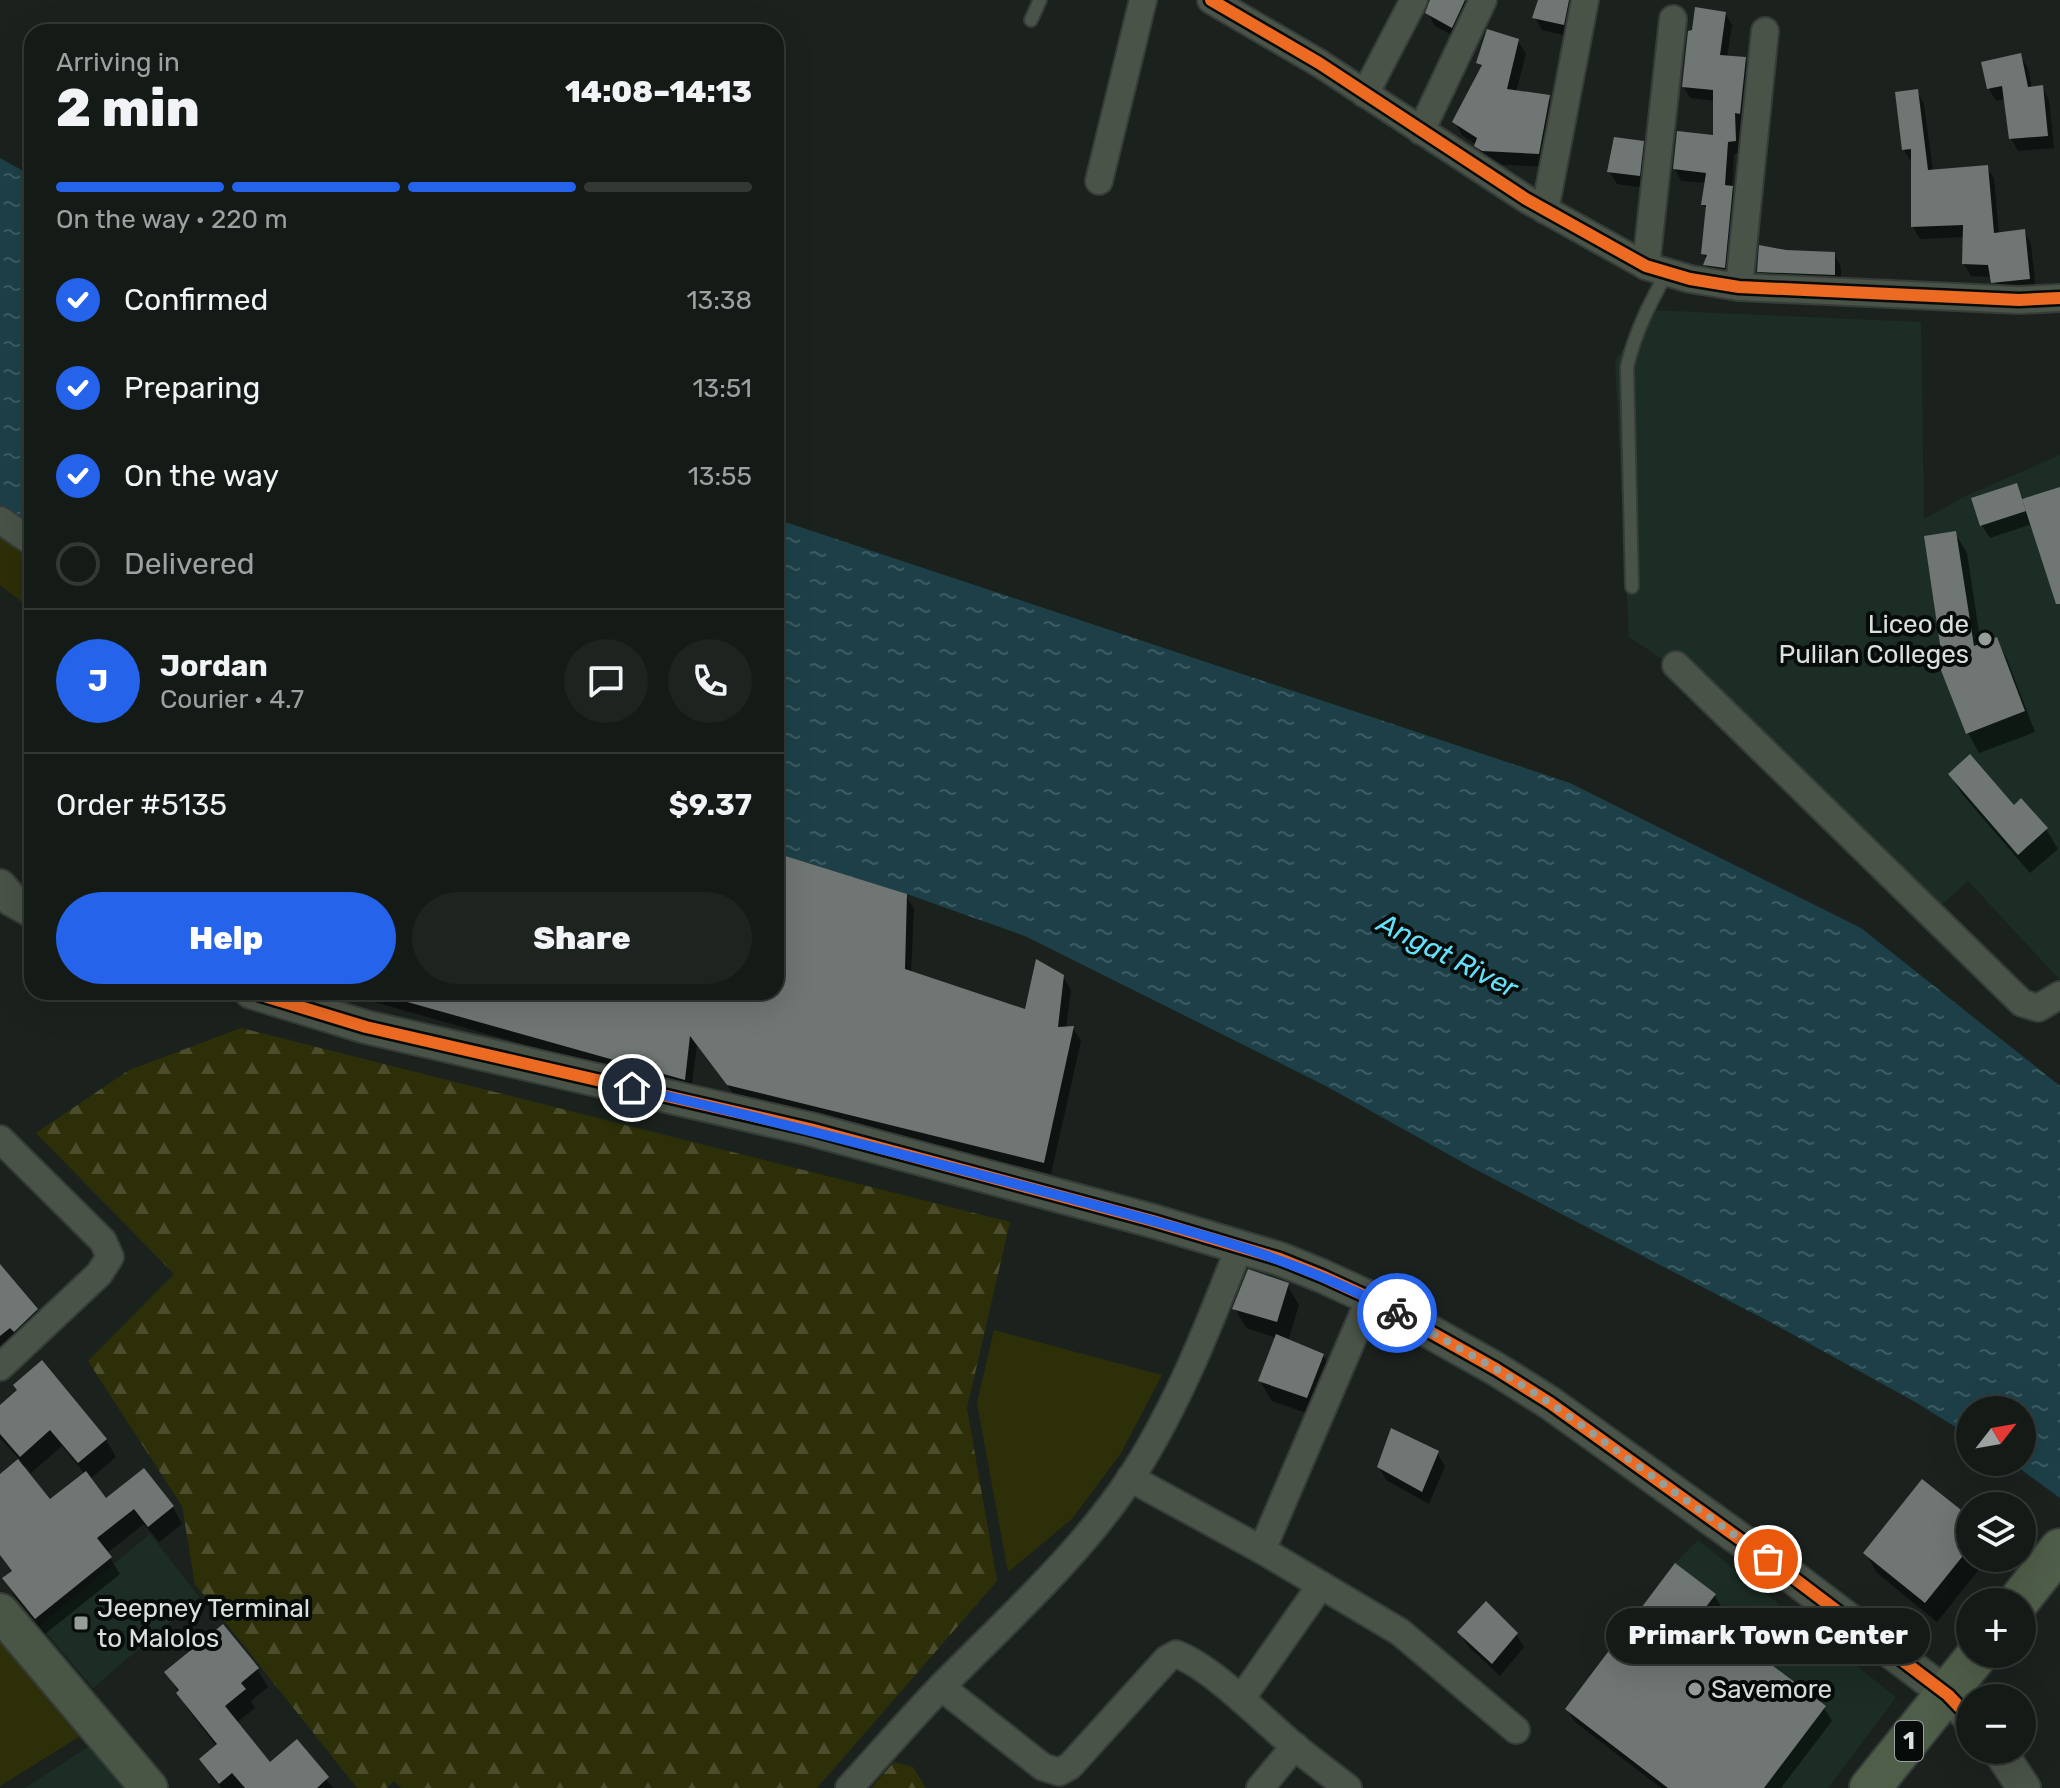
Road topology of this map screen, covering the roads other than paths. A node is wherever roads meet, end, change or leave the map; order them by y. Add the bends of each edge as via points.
1 (1040, 0) edge
2 (1143, 0) edge
3 (1211, 0) edge
4 (1414, 0) edge
5 (1483, 0) edge
6 (1585, 0) edge
7 (1673, 19) dead end
8 (1031, 20) dead end
9 (1765, 31) dead end
10 (1365, 94) junction
11 (1421, 131) junction
12 (1099, 181) dead end
13 (1545, 210) junction
14 (1657, 269) junction
15 (1739, 287) junction
16 (2060, 298) edge
17 (0, 520) edge
18 (24, 536) edge
19 (1632, 587) dead end
20 (1676, 665) dead end
21 (0, 886) edge
22 (24, 906) edge
23 (2060, 995) edge
24 (277, 1000) edge
25 (0, 1139) edge
26 (1239, 1248) junction
27 (1370, 1298) junction
28 (0, 1367) edge
29 (1130, 1478) junction
30 (2060, 1549) edge
31 (1262, 1550) junction
32 (1321, 1585) junction
33 (2029, 1588) edge
34 (0, 1612) edge
35 (941, 1687) junction
36 (1241, 1699) junction
37 (1956, 1704) edge
38 (1956, 1709) edge
39 (1516, 1730) dead end
40 (1295, 1746) junction
41 (2008, 1764) edge
42 (149, 1788) edge
43 (849, 1788) edge
44 (1260, 1788) edge
45 (1348, 1788) edge
46 (1870, 1788) edge
47 (2024, 1788) edge

1 - 8 lane
2 - 12 street
3 - 10 street
4 - 10 street
5 - 11 street
6 - 13 street
7 - 14 street
9 - 15 street
10 - 11 street
11 - 13 street
13 - 14 street
14 - 15 street
14 - 19 lane via 1627,367
15 - 16 street
17 - 18 street
20 - 23 street via 2022,1003 2038,1008
21 - 22 street
24 - 26 street via 366,1027 810,1129
25 - 28 street via 103,1241 110,1257 99,1274
26 - 27 street via 1280,1259
26 - 29 street via 1201,1346
27 - 31 street
27 - 37 street via 1561,1411 1791,1576
29 - 31 street
29 - 35 street via 1046,1583
30 - 33 main road
31 - 32 street
32 - 36 street
32 - 39 street via 1400,1632
34 - 42 main road
35 - 36 street via 1043,1767 1059,1772 1176,1654
35 - 43 street
36 - 40 street
38 - 46 main road, 1
40 - 44 street
40 - 45 street
41 - 47 street

